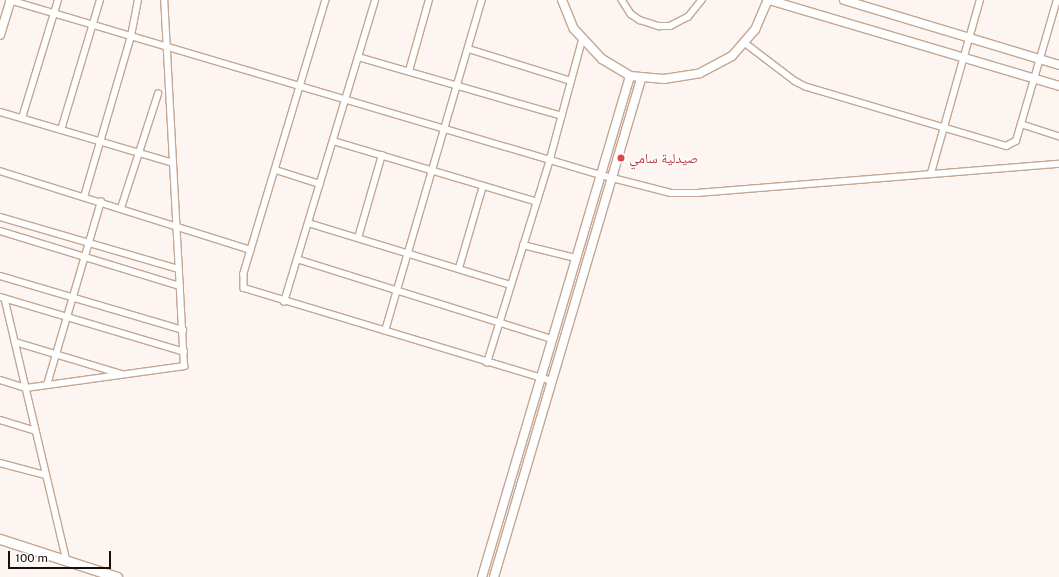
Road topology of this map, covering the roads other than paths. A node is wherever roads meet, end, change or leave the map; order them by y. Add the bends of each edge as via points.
1 (10, 0) edge
2 (58, 0) edge
3 (100, 0) edge
4 (138, 0) edge
5 (164, 0) edge
6 (326, 0) edge
7 (375, 0) edge
8 (429, 0) edge
9 (482, 0) edge
10 (562, 0) edge
11 (622, 0) edge
12 (702, 0) edge
13 (768, 0) edge
14 (844, 0) edge
15 (980, 0) edge
16 (1057, 0) edge
17 (1056, 12) edge
18 (54, 13) junction
19 (93, 24) junction
20 (0, 35) edge
21 (131, 36) junction
22 (970, 37) junction
23 (582, 40) junction
24 (745, 43) junction
25 (166, 46) junction
26 (469, 49) junction
27 (358, 57) junction
28 (964, 58) junction
29 (1040, 59) junction
30 (1059, 65) edge
31 (409, 71) junction
32 (630, 76) junction
33 (641, 79) junction
34 (1034, 79) junction
35 (571, 81) junction
36 (302, 86) junction
37 (458, 86) junction
38 (1059, 86) edge
39 (158, 94) dead end
40 (346, 98) junction
41 (0, 112) edge
42 (562, 116) junction
43 (22, 118) junction
44 (1021, 124) junction
45 (944, 128) junction
46 (446, 129) junction
47 (62, 130) junction
48 (1059, 136) edge
49 (333, 141) junction
50 (100, 142) junction
51 (137, 153) junction
52 (382, 155) junction
53 (550, 159) junction
54 (173, 163) junction
55 (1059, 164) edge
56 (276, 170) junction
57 (432, 170) junction
58 (0, 171) edge
59 (931, 173) junction
60 (601, 175) junction
61 (612, 177) junction
62 (320, 184) junction
63 (483, 186) junction
64 (84, 197) junction
65 (101, 202) junction
66 (537, 202) junction
67 (121, 208) junction
68 (0, 217) edge
69 (308, 223) junction
70 (177, 226) junction
71 (0, 231) edge
72 (358, 238) junction
73 (89, 243) junction
74 (524, 245) junction
75 (252, 250) junction
76 (408, 252) junction
77 (85, 257) junction
78 (576, 258) junction
79 (297, 259) junction
80 (459, 268) junction
81 (179, 269) junction
82 (0, 276) edge
83 (511, 285) junction
84 (180, 286) junction
85 (397, 290) junction
86 (73, 297) junction
87 (2, 298) edge
88 (284, 302) junction
89 (67, 317) junction
90 (500, 322) junction
91 (183, 330) junction
92 (384, 331) junction
93 (553, 339) junction
94 (15, 342) junction
95 (184, 352) junction
96 (56, 355) junction
97 (487, 363) junction
98 (124, 375) junction
99 (541, 378) junction
100 (0, 380) edge
101 (552, 381) junction
102 (47, 385) junction
103 (26, 388) junction
104 (0, 420) edge
105 (35, 431) junction
106 (0, 463) edge
107 (45, 475) junction
108 (0, 539) edge
109 (67, 561) junction
110 (117, 577) edge
111 (482, 577) edge
112 (494, 577) edge

1 - 18 street
1 - 20 street
2 - 18 street
3 - 19 street
4 - 21 street
5 - 25 street
6 - 36 street
7 - 27 street
8 - 31 street
9 - 26 street
10 - 23 street via 567,16
11 - 12 street via 631,14 659,26 674,24 688,17
13 - 24 street
13 - 28 street
14 - 22 street
15 - 22 street
16 - 17 street
17 - 29 street
18 - 19 street
18 - 43 street
19 - 21 street
19 - 47 street
21 - 25 street
21 - 50 street
22 - 28 street
22 - 29 street
23 - 32 street via 602,59
23 - 35 street
24 - 33 street via 722,62 700,73 682,78
24 - 45 street via 800,84
25 - 36 street
25 - 54 street
26 - 35 street
26 - 37 street
27 - 31 street
27 - 40 street
28 - 34 street
28 - 45 street
29 - 30 street
29 - 34 street
31 - 37 street
32 - 33 street
32 - 60 street
33 - 61 street
34 - 38 street
34 - 44 street
35 - 42 street
36 - 40 street
36 - 56 street
37 - 42 street
37 - 46 street
39 - 51 street
40 - 46 street
40 - 49 street
41 - 43 street
42 - 53 street
43 - 47 street
44 - 45 street via 1016,141 1006,146
44 - 48 street
45 - 59 street
46 - 53 street
46 - 57 street
47 - 50 street
49 - 52 street
49 - 62 street
50 - 51 street
50 - 64 street
51 - 54 street
51 - 67 street
52 - 57 street
52 - 72 street
53 - 60 street
53 - 66 street
54 - 70 street
55 - 59 street
56 - 62 street
56 - 75 street
57 - 63 street
57 - 76 street
58 - 64 street
59 - 61 street via 683,194 656,190
60 - 61 street
60 - 78 street
61 - 101 street
62 - 69 street
63 - 66 street
63 - 80 street
64 - 65 street
65 - 67 street
65 - 73 street
66 - 74 street
67 - 70 street
68 - 73 street
69 - 72 street
69 - 79 street
70 - 75 street
70 - 81 street
71 - 77 street
72 - 76 street
73 - 77 street
73 - 81 street
74 - 78 street
74 - 83 street
75 - 88 street via 243,279 244,288
76 - 80 street
76 - 85 street
77 - 84 street
77 - 86 street
78 - 93 street
79 - 85 street
79 - 88 street
80 - 83 street
81 - 84 street
82 - 86 street
83 - 90 street
84 - 91 street
85 - 90 street
85 - 92 street
86 - 89 street
86 - 91 street
87 - 89 street
87 - 94 street
88 - 92 street
89 - 95 street
89 - 96 street
90 - 93 street
90 - 97 street
91 - 95 street
92 - 97 street
93 - 99 street
94 - 96 street
94 - 103 street
95 - 98 street via 183,367
96 - 98 street
96 - 102 street
97 - 99 street
98 - 102 street
99 - 101 street
99 - 111 street
100 - 103 street
101 - 112 street
102 - 103 street
103 - 105 street
104 - 105 street
105 - 107 street
106 - 107 street
107 - 109 street
108 - 109 main road
109 - 110 main road

